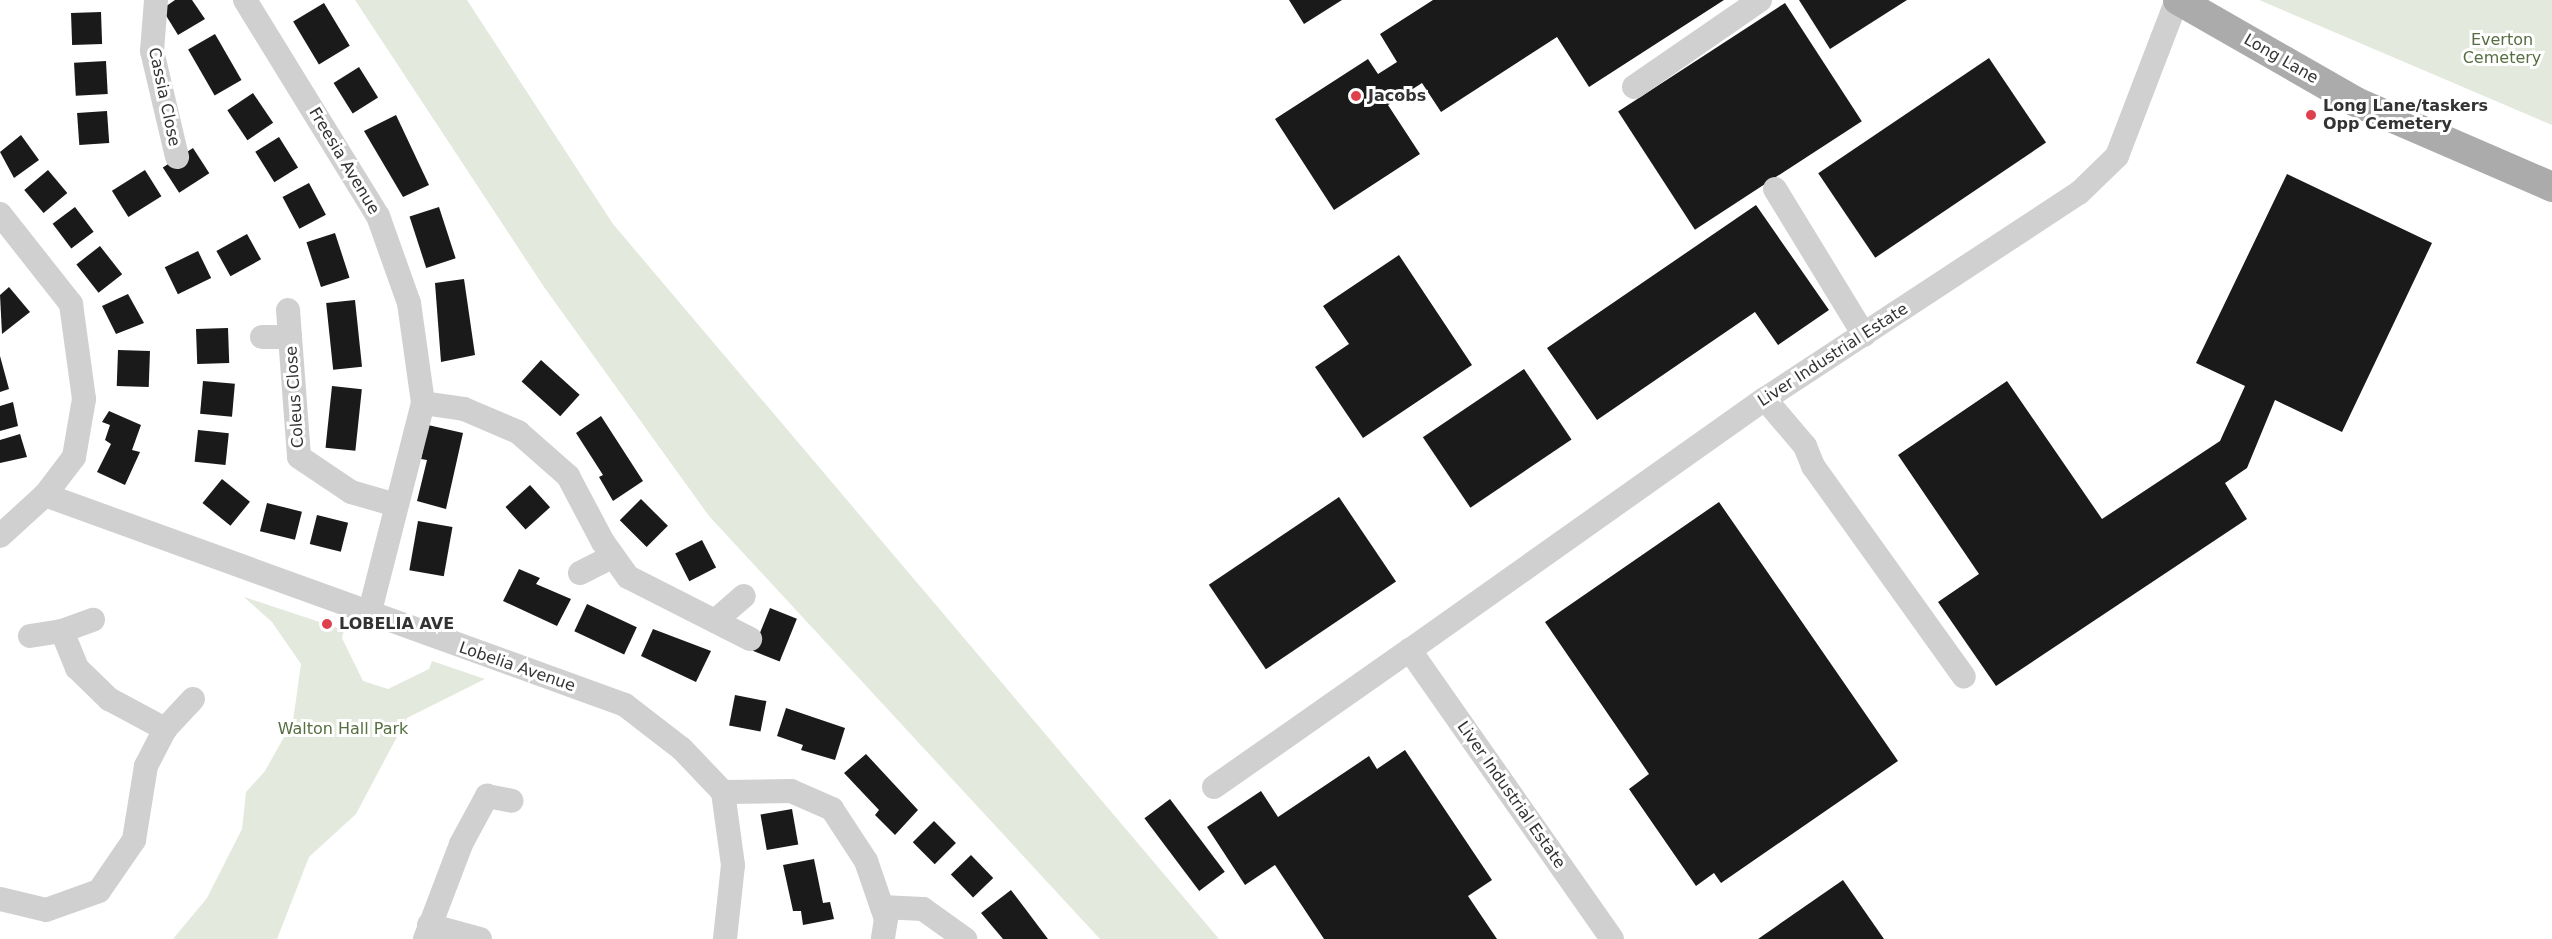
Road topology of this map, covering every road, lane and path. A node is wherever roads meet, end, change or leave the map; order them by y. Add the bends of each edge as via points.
1 (156, 0) edge
2 (245, 0) edge
3 (1760, 0) edge
4 (2177, 0) edge
5 (1634, 87) dead end
6 (177, 158) dead end
7 (2552, 187) edge
8 (1775, 189) dead end
9 (0, 214) edge
10 (288, 310) dead end
11 (1864, 335) junction
12 (262, 337) dead end
13 (290, 337) junction
14 (1765, 399) junction
15 (423, 403) junction
16 (45, 495) junction
17 (396, 505) junction
18 (0, 536) edge
19 (613, 556) junction
20 (580, 573) dead end
21 (744, 596) dead end
22 (369, 615) junction
23 (93, 620) dead end
24 (715, 621) junction
25 (62, 631) junction
26 (30, 636) dead end
27 (750, 639) dead end
28 (1410, 650) junction
29 (1964, 677) dead end
30 (194, 699) dead end
31 (165, 729) junction
32 (1214, 787) dead end
33 (723, 792) junction
34 (512, 801) dead end
35 (0, 899) edge
36 (882, 907) junction
37 (427, 932) edge
38 (480, 939) edge
39 (725, 939) edge
40 (883, 939) edge
41 (965, 939) edge
42 (1612, 939) edge

1 - 6 street, Cassia Close via 152,51
2 - 15 street, Freesia Avenue via 378,216 409,303
3 - 5 street
4 - 7 main road, Long Lane via 2356,102
4 - 11 street, Liver Industrial Estate via 2117,156 2079,193
8 - 11 street
9 - 16 street via 71,304 84,399 74,457
10 - 13 street, Coleus Close
11 - 14 street, Liver Industrial Estate
12 - 13 street, Coleus Close
13 - 17 street, Coleus Close via 299,457 351,492
14 - 28 street, Liver Industrial Estate
14 - 29 street via 1804,446 1813,466
15 - 17 street, Freesia Avenue
15 - 19 street via 464,409 518,432 568,476
16 - 18 street
16 - 22 street, Lobelia Avenue
17 - 22 street, Freesia Avenue
19 - 20 street
19 - 24 street via 628,577
21 - 24 street
22 - 33 street, Lobelia Avenue via 625,705 682,749
23 - 25 street
24 - 27 street
25 - 26 street
25 - 31 street via 77,668 109,699
28 - 32 street, Liver Industrial Estate
28 - 42 street, Liver Industrial Estate
30 - 31 street
31 - 35 street via 146,765 134,840 99,891 46,910
33 - 36 street via 791,791 832,809 866,861
33 - 39 street via 733,865
34 - 37 street via 487,796 460,844
36 - 40 street
36 - 41 street via 922,909
37 - 38 street

